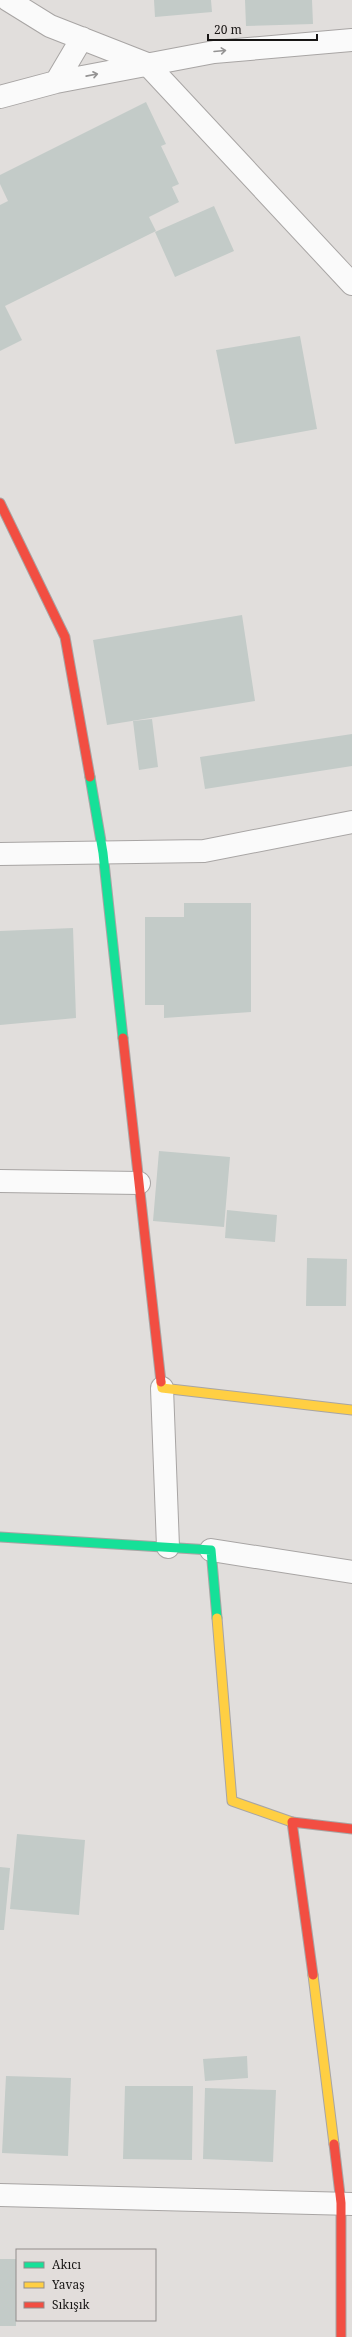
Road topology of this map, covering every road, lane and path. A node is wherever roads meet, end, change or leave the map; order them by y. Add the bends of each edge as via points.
1 (8, 0) edge
2 (82, 38) junction
3 (352, 40) edge
4 (147, 64) junction
5 (56, 82) junction
6 (0, 97) edge
7 (352, 284) edge
8 (0, 503) edge
9 (352, 822) edge
10 (103, 853) junction
11 (0, 854) edge
12 (0, 1181) edge
13 (139, 1183) junction
14 (162, 1388) junction
15 (352, 1410) edge
16 (0, 1537) edge
17 (168, 1547) junction
18 (210, 1550) junction
19 (352, 1572) edge
20 (292, 1822) junction
21 (352, 1829) edge
22 (0, 2195) edge
23 (346, 2204) edge
24 (342, 2337) edge

1 - 2 street via 50,26
2 - 4 street
2 - 5 street
4 -> 3 street via 214,52
5 -> 4 street
4 - 7 street
5 - 6 street
8 - 10 street via 65,637
9 - 10 street via 204,851
10 - 11 street
10 - 13 street
12 - 13 street
13 - 14 street
14 - 15 street
14 - 17 street
16 - 17 street
17 - 18 street
18 - 19 street
18 - 20 street via 232,1801
20 - 21 street
20 - 23 street
22 - 23 street
23 - 24 street

